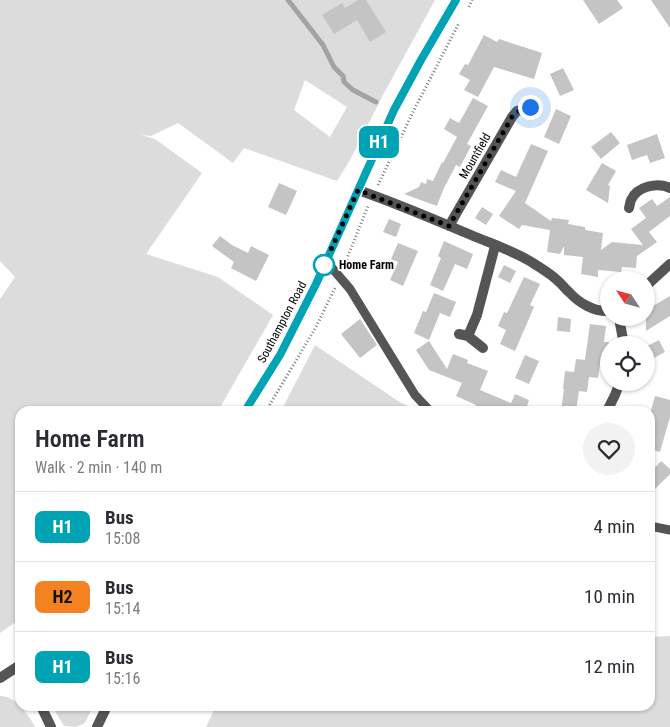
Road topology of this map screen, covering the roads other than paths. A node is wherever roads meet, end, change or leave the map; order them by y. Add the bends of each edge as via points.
1 (456, 0) edge
2 (530, 107) dead end
3 (670, 188) edge
4 (358, 190) junction
5 (629, 208) dead end
6 (449, 226) junction
7 (495, 246) junction
8 (326, 261) junction
9 (670, 264) edge
10 (655, 278) edge
11 (600, 311) edge
12 (483, 348) dead end
13 (617, 391) edge
14 (249, 406) edge
15 (425, 406) edge
16 (610, 406) edge
17 (655, 527) edge
18 (670, 530) edge
19 (15, 669) edge
20 (0, 678) edge
21 (44, 711) edge
22 (105, 711) edge
23 (52, 727) edge
24 (97, 727) edge

1 - 4 street, Southampton Road via 394,110
2 - 6 street, Mountfield via 512,117
3 - 5 street via 657,185 642,189 631,199
4 - 6 street
4 - 8 street, Southampton Road
6 - 7 street
7 - 11 street via 544,270 579,301
7 - 12 street via 477,315 464,335
8 - 14 street, Southampton Road via 280,355
8 - 15 lane via 350,288 415,395
9 - 10 street
13 - 16 street
17 - 18 lane
19 - 20 street
21 - 23 street
22 - 24 street

